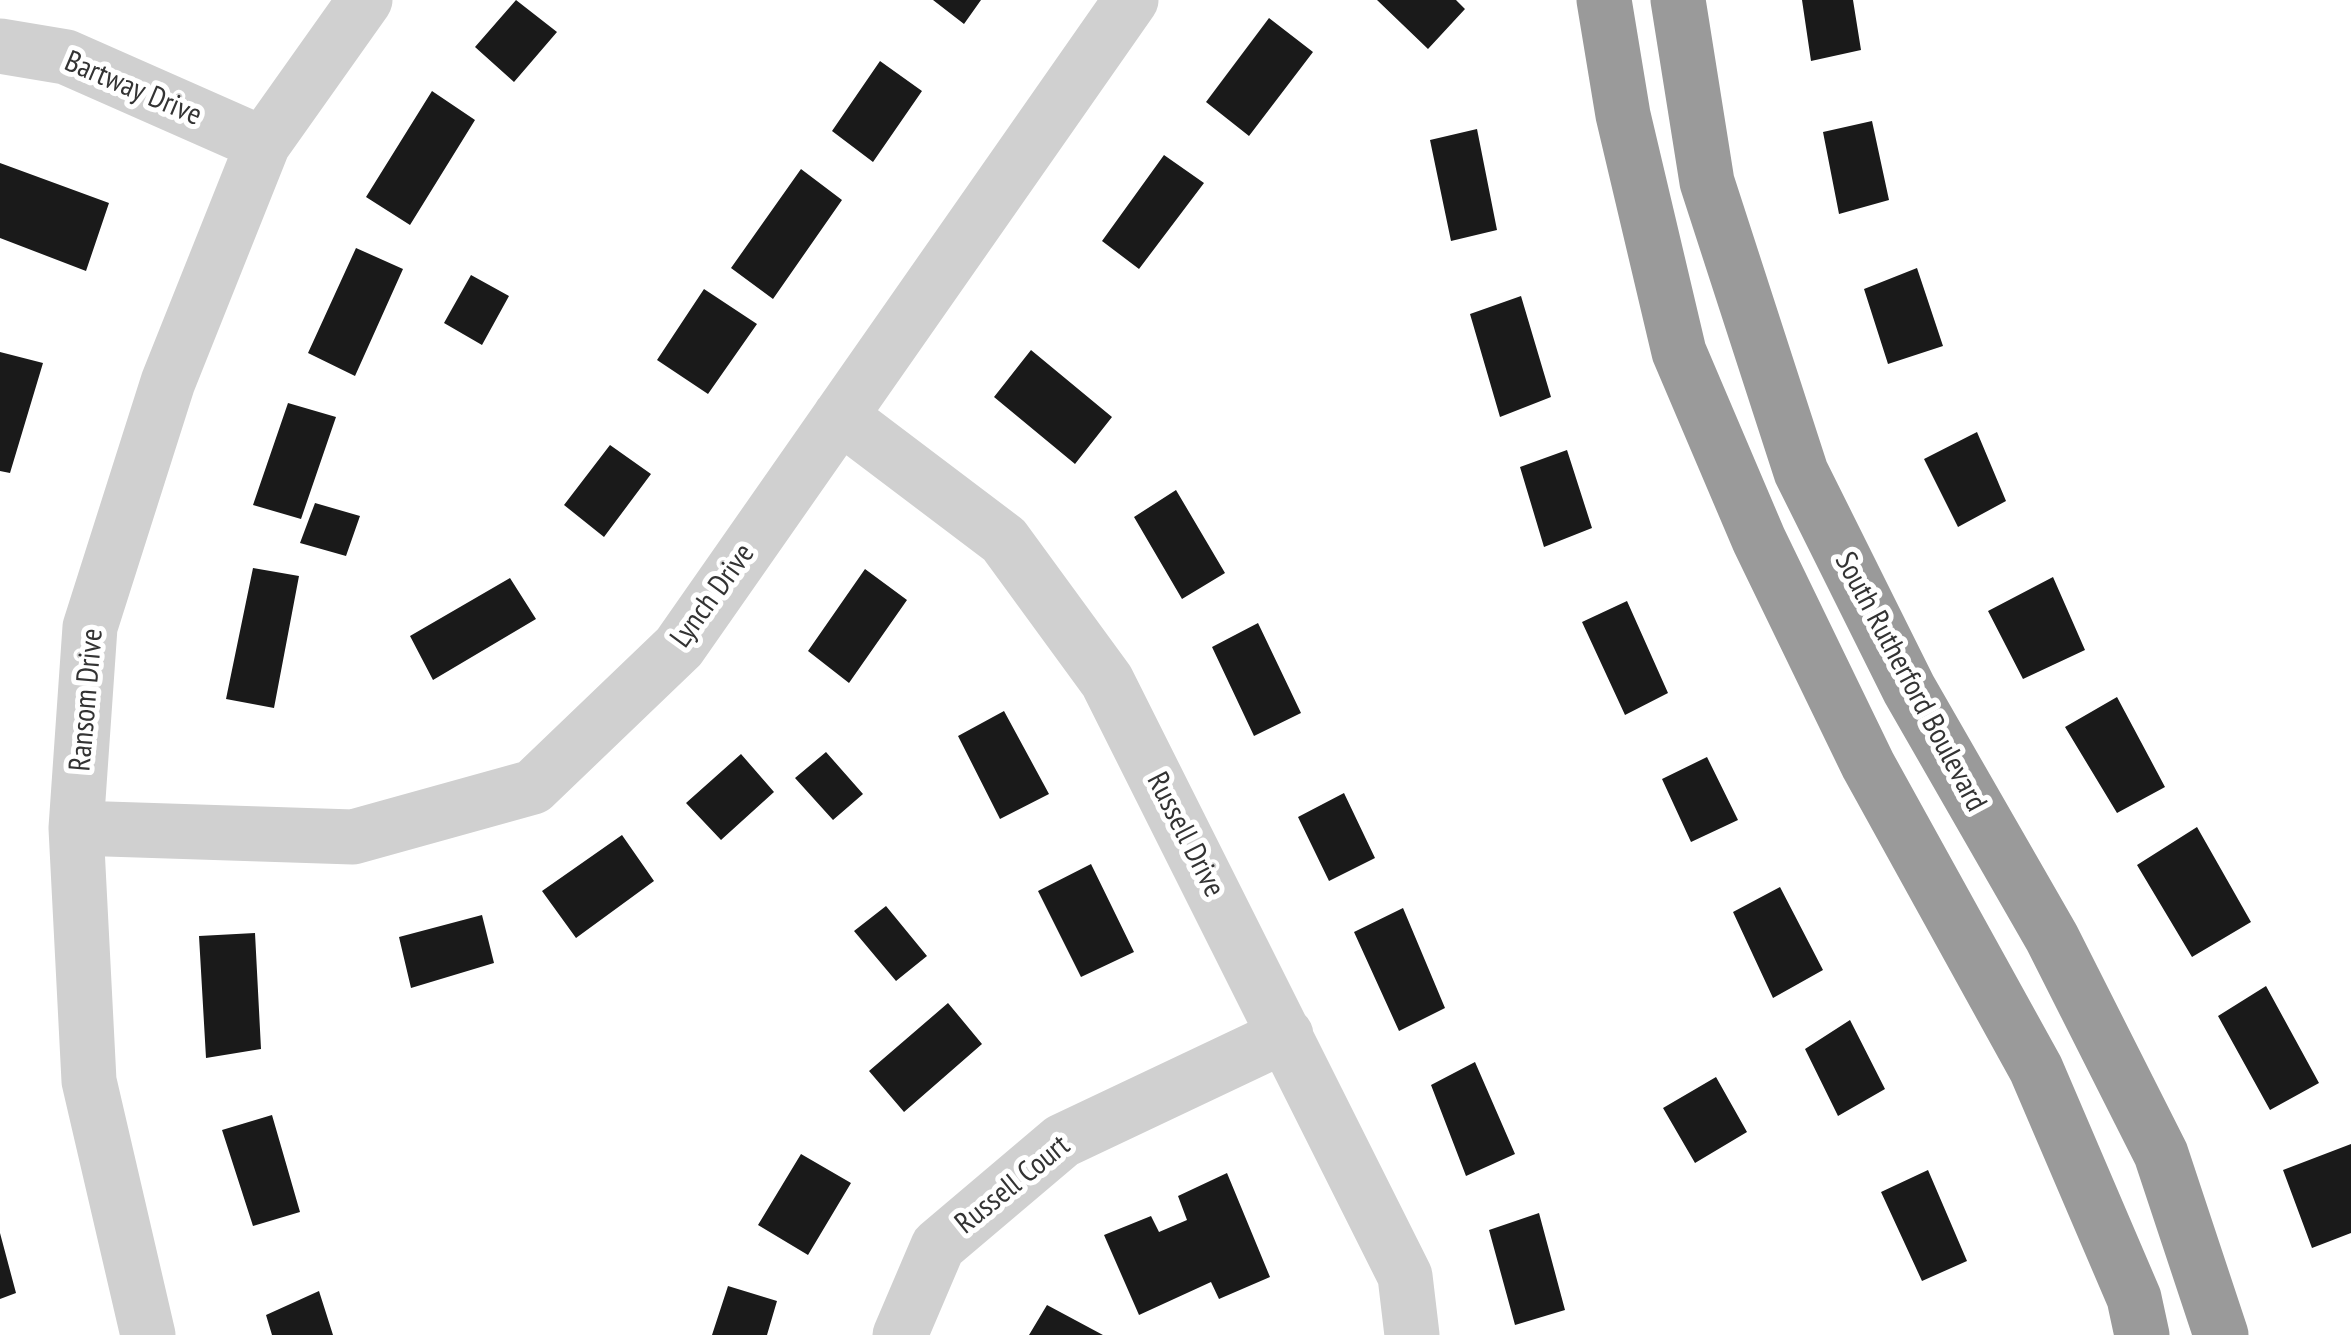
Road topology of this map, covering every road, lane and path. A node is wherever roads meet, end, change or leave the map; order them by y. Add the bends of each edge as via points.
1 (365, 0) edge
2 (1131, 0) edge
3 (1604, 0) edge
4 (1678, 0) edge
5 (0, 46) edge
6 (262, 144) junction
7 (840, 416) junction
8 (76, 828) junction
9 (1286, 1034) junction
10 (148, 1335) edge
11 (900, 1335) edge
12 (1412, 1335) edge
13 (2142, 1335) edge
14 (2220, 1335) edge

1 - 6 street, Ransom Drive
2 - 7 street, Lynch Drive
3 - 13 highway via 1679,352 1759,540 1868,766 2036,1069 2134,1298
4 - 14 highway, South Rutherford Boulevard via 1708,182 1801,472 1909,689 2052,938 2162,1154
5 - 6 street, Bartway Drive via 66,57
6 - 8 street, Ransom Drive via 168,382 90,627
7 - 8 street, Lynch Drive via 680,647 532,787 353,837
7 - 9 street, Russell Drive via 1004,540 1107,680
8 - 10 street, Ransom Drive via 89,1081
9 - 11 street, Russell Court via 1062,1141 938,1246
9 - 12 street, Russell Drive via 1405,1276

